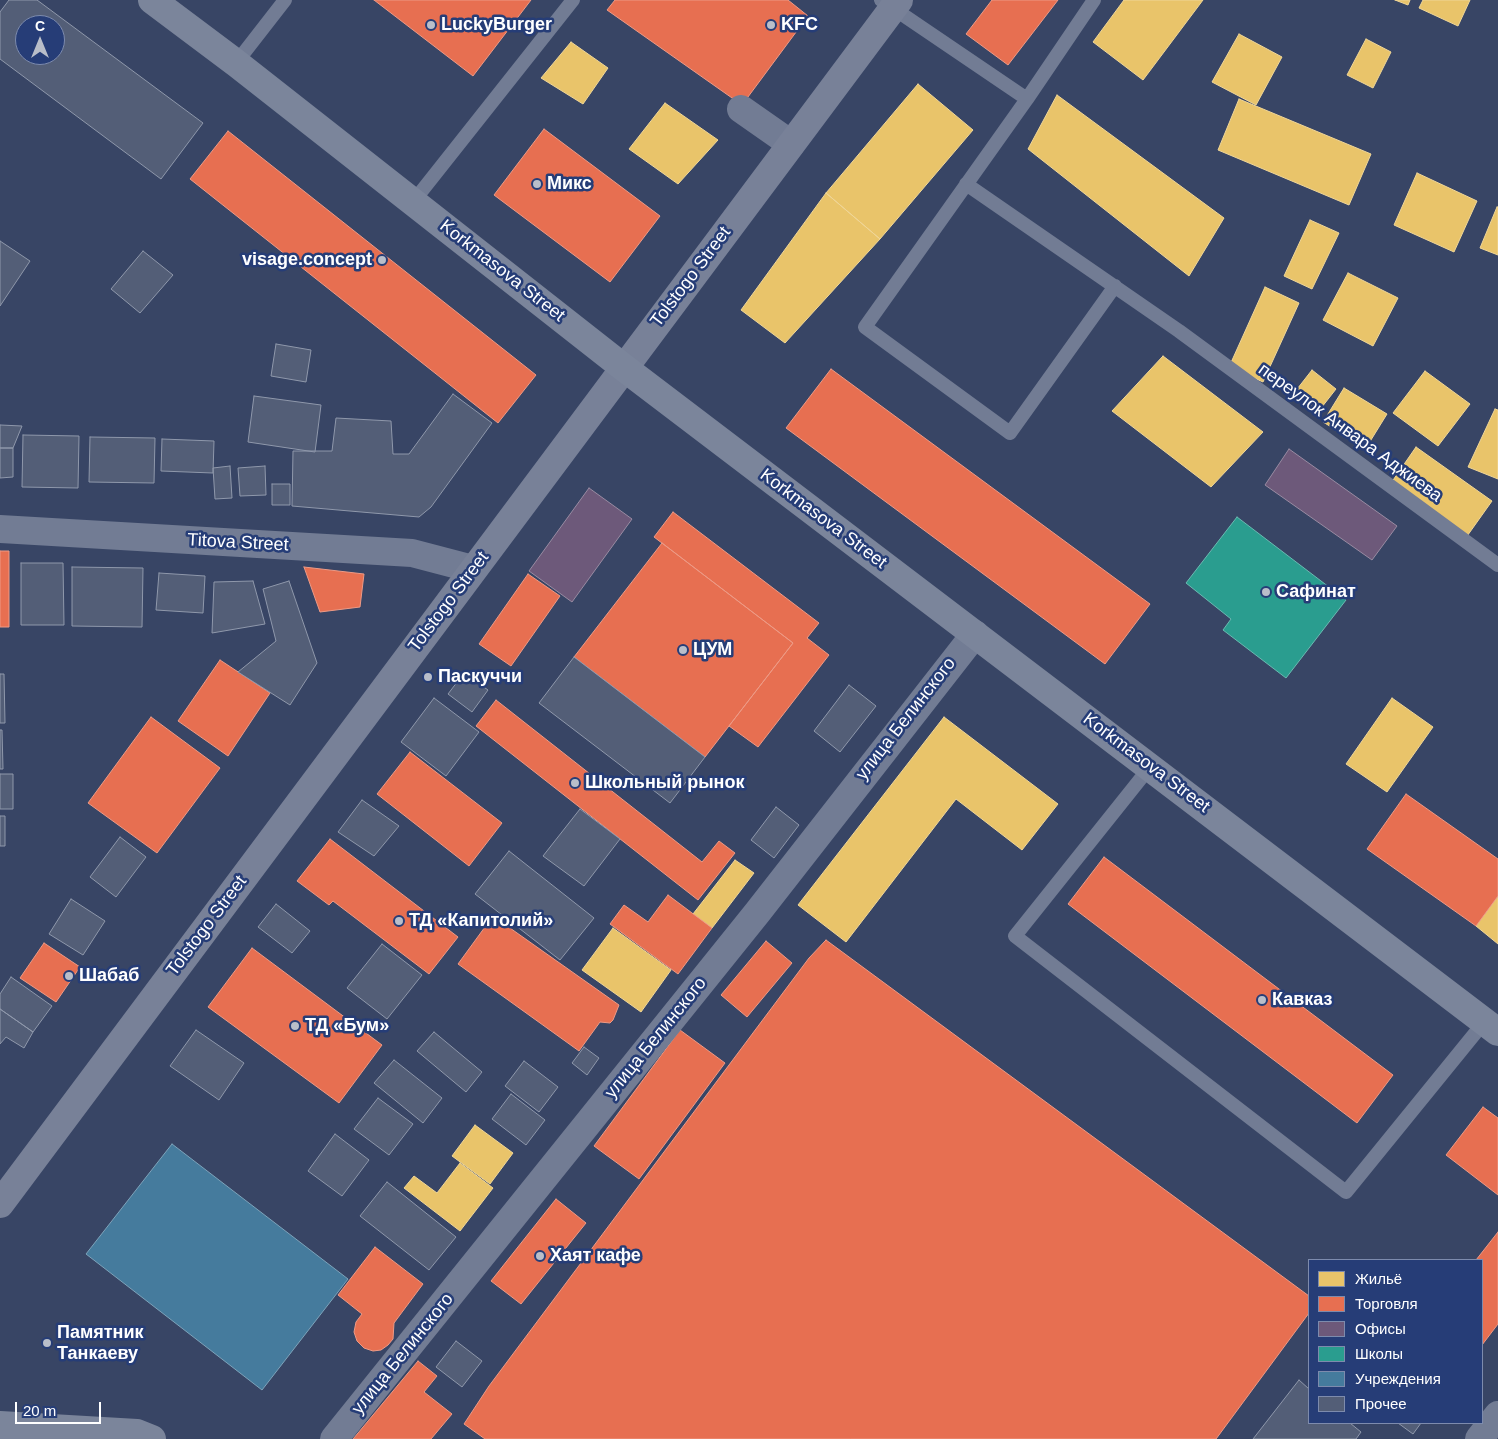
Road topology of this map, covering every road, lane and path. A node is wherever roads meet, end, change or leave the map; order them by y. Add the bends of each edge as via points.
1 (152, 0) edge
2 (285, 0) edge
3 (573, 0) edge
4 (1094, 0) edge
5 (891, 3) edge
6 (236, 63) junction
7 (1027, 98) junction
8 (741, 108) dead end
9 (791, 144) junction
10 (966, 184) junction
11 (413, 202) junction
12 (1115, 286) junction
13 (624, 367) junction
14 (0, 529) edge
15 (1498, 565) edge
16 (473, 569) junction
17 (974, 634) junction
18 (1150, 767) junction
19 (1492, 1028) edge
20 (0, 1204) edge
21 (1498, 1415) edge
22 (0, 1425) edge
23 (152, 1439) edge
24 (334, 1439) edge
25 (1479, 1439) edge

1 - 6 main road, Korkmasova Street
2 - 6 lane
3 - 11 lane
4 - 7 lane
5 - 7 lane
5 - 9 main road, Tolstogo Street
6 - 11 main road, Korkmasova Street
7 - 10 lane
8 - 9 street
9 - 13 main road, Tolstogo Street
10 - 12 lane, переулок Анвара Аджиева
10 - 12 lane via 865,327 1010,433
11 - 13 main road, Korkmasova Street
12 - 15 lane, переулок Анвара Аджиева
13 - 16 main road, Tolstogo Street
13 - 17 main road, Korkmasova Street
14 - 16 street, Titova Street via 412,553
16 - 20 main road, Tolstogo Street
17 - 18 main road, Korkmasova Street
17 - 24 street, улица Белинского via 757,913
18 - 19 main road, Korkmasova Street
18 - 19 lane via 1016,936 1346,1192 1481,1026
21 - 25 street
22 - 23 main road via 137,1433

